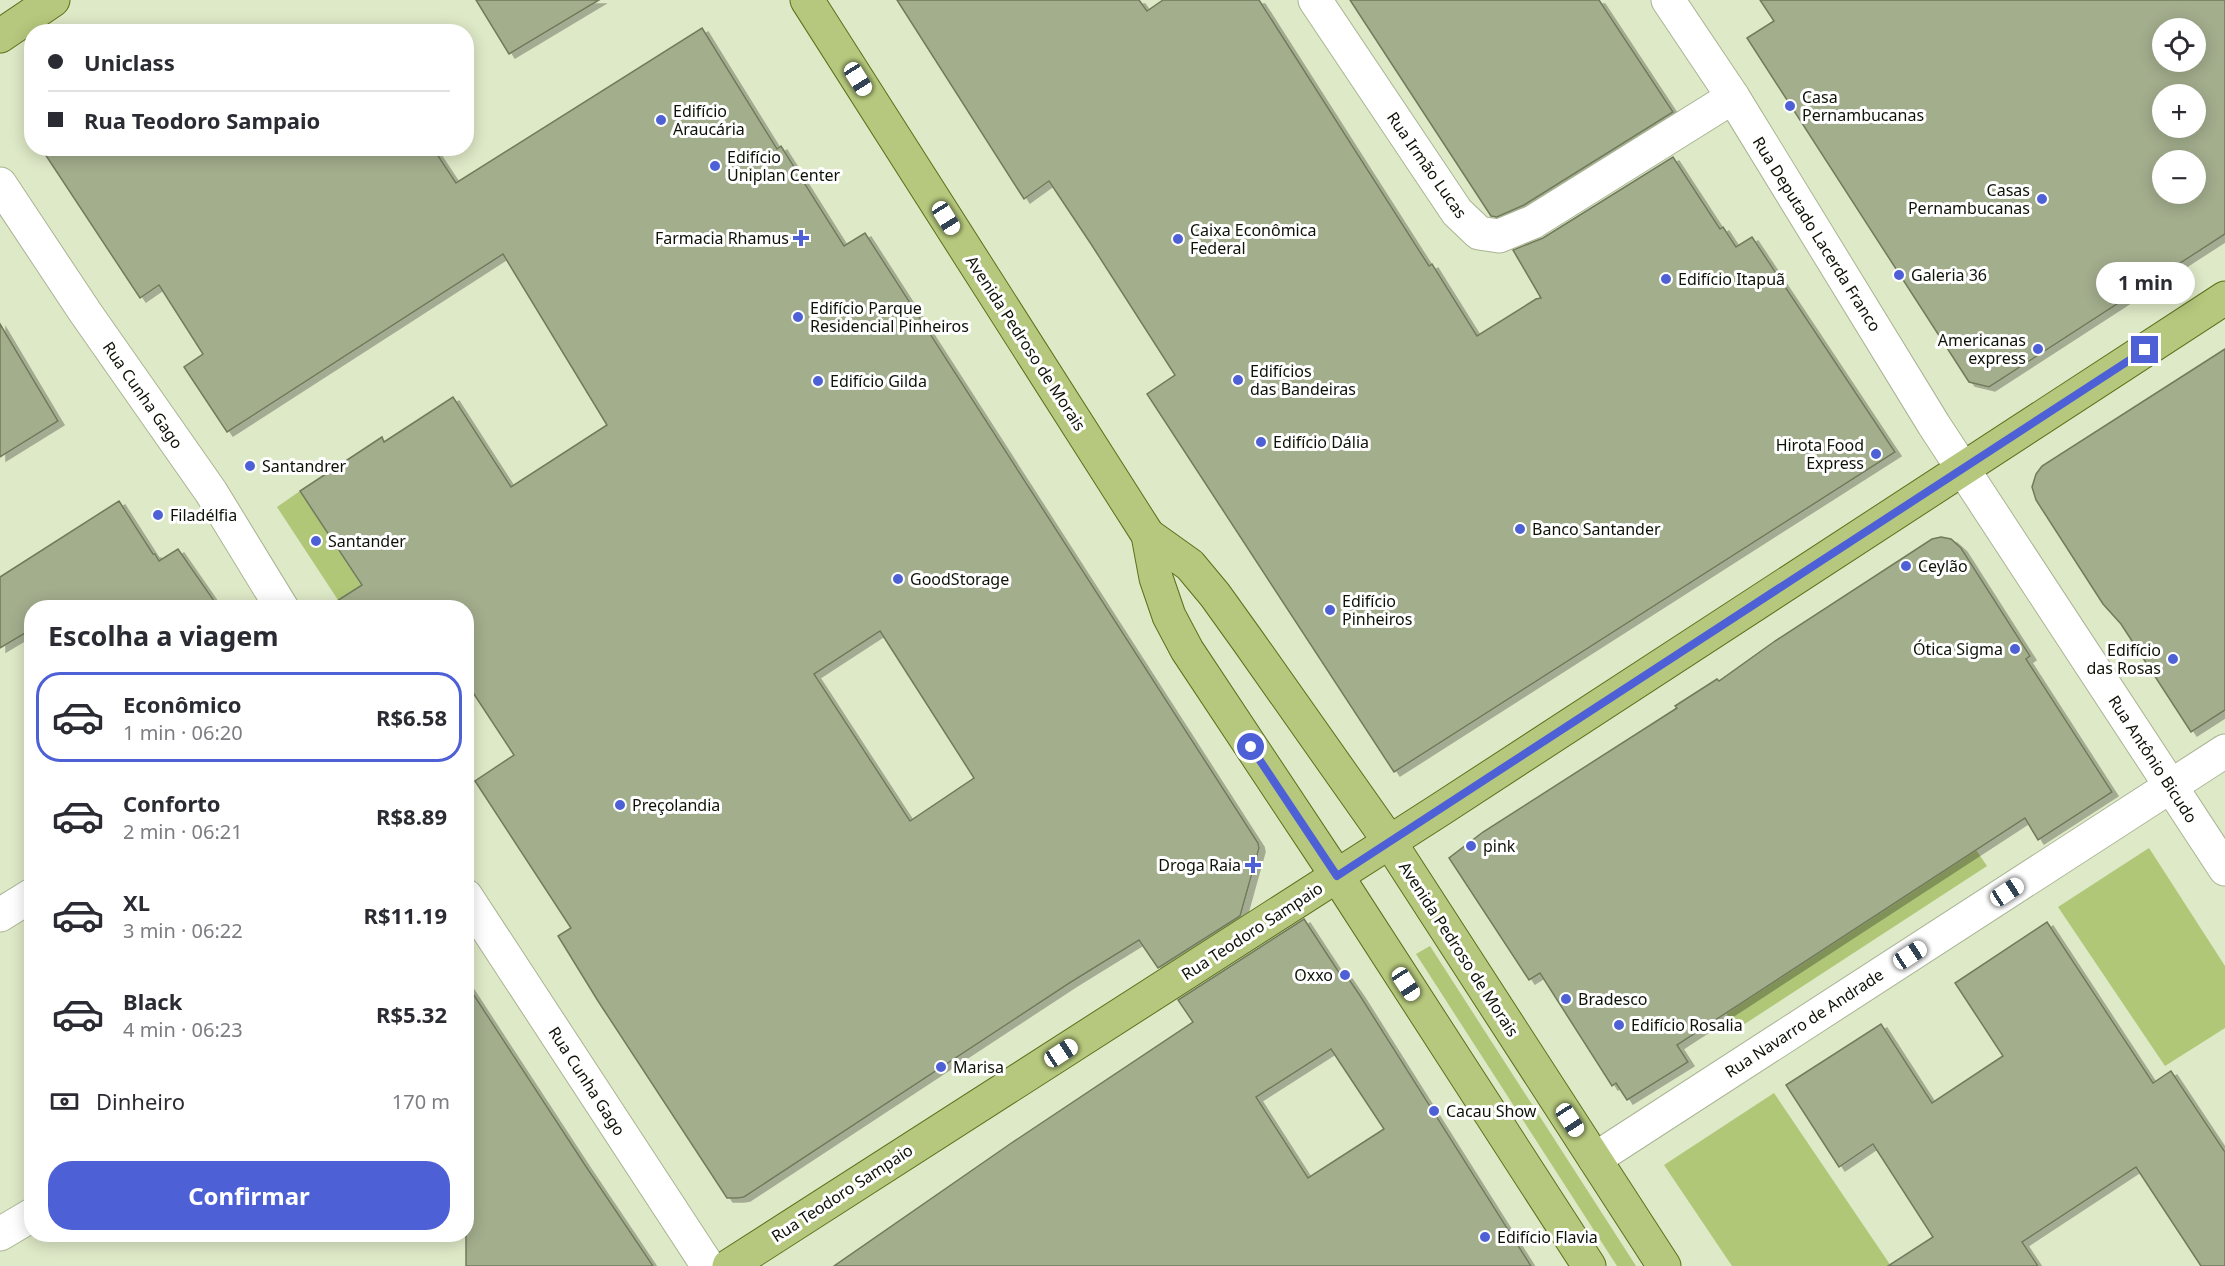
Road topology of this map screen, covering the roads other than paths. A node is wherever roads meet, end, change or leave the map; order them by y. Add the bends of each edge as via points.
1 (53, 0) edge
2 (807, 0) edge
3 (1314, 0) edge
4 (1668, 0) edge
5 (0, 36) edge
6 (1733, 97) junction
7 (0, 184) edge
8 (2225, 298) edge
9 (1963, 469) junction
10 (1148, 535) junction
11 (277, 600) edge
12 (2225, 751) edge
13 (2171, 786) junction
14 (1389, 842) junction
15 (2225, 869) edge
16 (1337, 876) junction
17 (24, 900) edge
18 (474, 908) edge
19 (0, 915) edge
20 (1595, 1159) junction
21 (24, 1220) edge
22 (0, 1234) edge
23 (708, 1266) edge
24 (729, 1266) edge
25 (1590, 1266) edge
26 (1664, 1266) edge

1 - 5 main road
2 - 10 main road, Avenida Pedroso de Morais
3 - 6 street, Rua Irmão Lucas via 1457,212 1479,233 1499,236 1533,222
4 - 6 street, Rua Deputado Lacerda Franco
6 - 9 street, Rua Deputado Lacerda Franco
7 - 11 street, Rua Cunha Gago via 211,492
8 - 9 main road, Rua Teodoro Sampaio
9 - 13 street, Rua Antônio Bicudo
9 - 14 main road, Rua Teodoro Sampaio
10 - 14 main road, Avenida Pedroso de Morais via 1190,565 1215,595
10 - 16 main road, Avenida Pedroso de Morais via 1156,578 1187,650
12 - 13 street, Rua Navarro de Andrade
13 - 15 street, Rua Antônio Bicudo
13 - 20 street, Rua Navarro de Andrade
14 - 16 main road, Rua Teodoro Sampaio
14 - 20 main road, Avenida Pedroso de Morais
16 - 24 main road, Rua Teodoro Sampaio
16 - 25 main road, Avenida Pedroso de Morais
17 - 19 street
18 - 23 street, Rua Cunha Gago
20 - 26 main road, Avenida Pedroso de Morais
21 - 22 street

